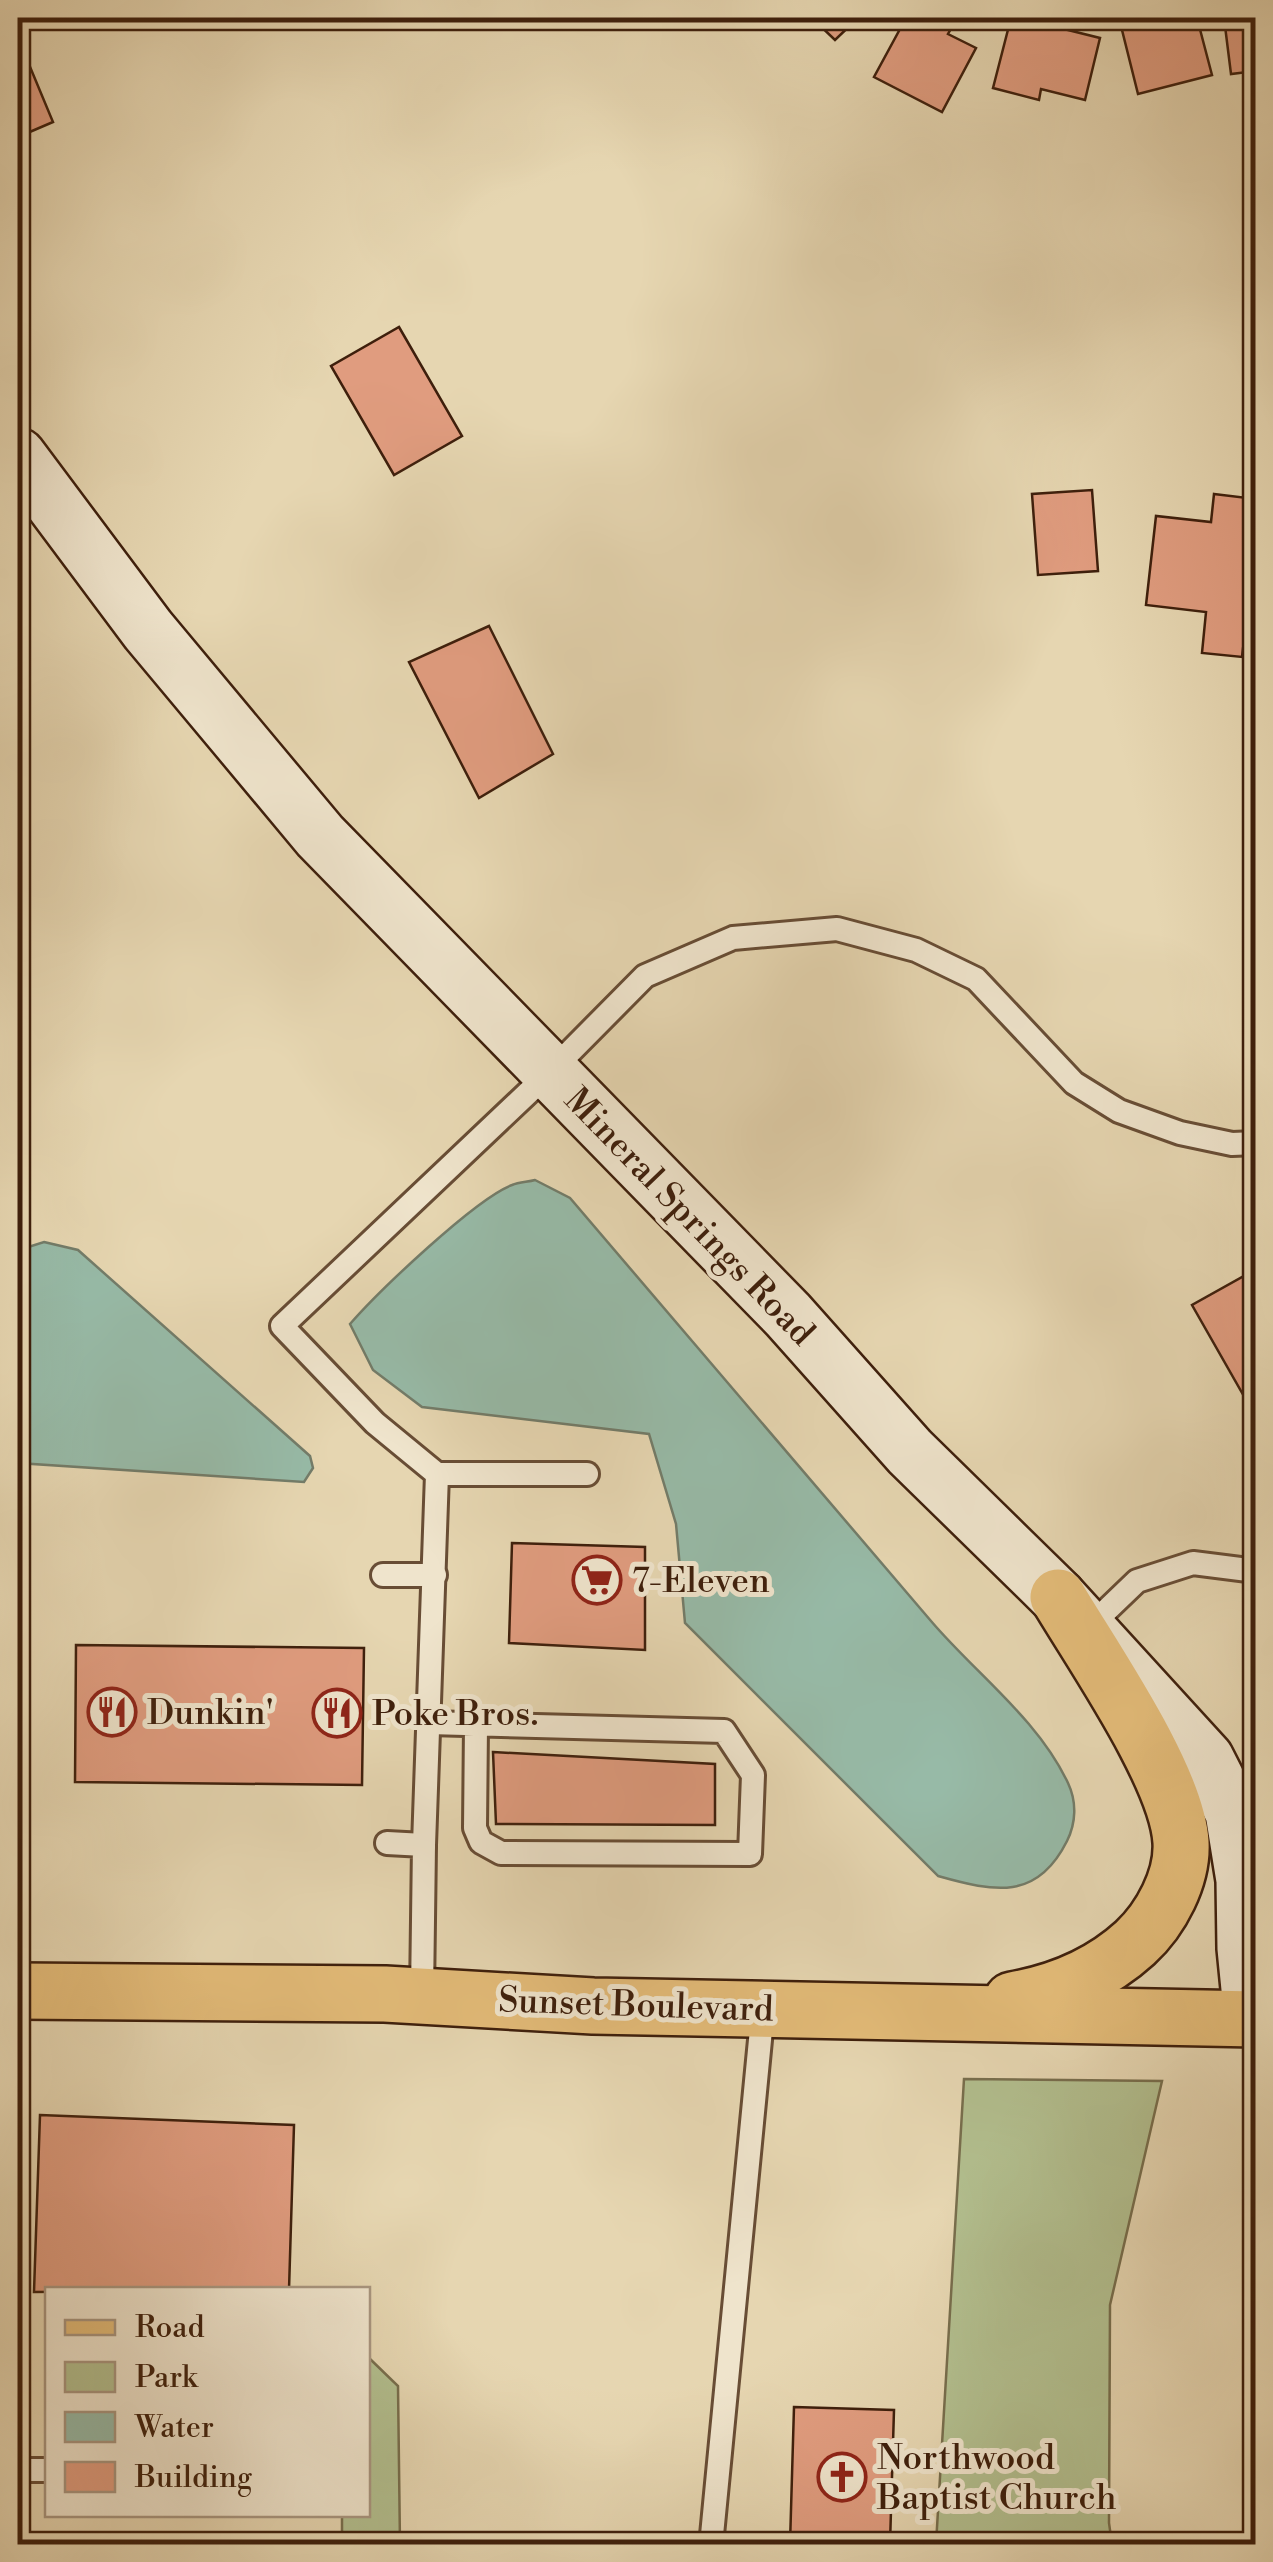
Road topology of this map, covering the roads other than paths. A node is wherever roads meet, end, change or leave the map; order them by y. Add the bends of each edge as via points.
1 (18, 456) edge
2 (550, 1072) junction
3 (1256, 1143) edge
4 (437, 1474) junction
5 (587, 1474) dead end
6 (1256, 1571) edge
7 (383, 1575) dead end
8 (434, 1575) junction
9 (1072, 1613) junction
10 (429, 1723) junction
11 (476, 1724) junction
12 (387, 1842) dead end
13 (424, 1846) junction
14 (18, 1991) edge
15 (422, 1994) junction
16 (763, 2009) junction
17 (943, 2013) junction
18 (1254, 2019) edge
19 (18, 2470) edge
20 (45, 2470) edge
21 (712, 2534) dead end

1 - 2 street, Mineral Springs Road via 148,630 320,836
2 - 3 lane via 646,976 733,938 837,929 916,950 976,979 1074,1083 1119,1110 1180,1134
2 - 4 lane via 282,1326 375,1423
2 - 9 street, Mineral Springs Road
4 - 5 lane
4 - 8 lane
6 - 9 lane via 1193,1563
7 - 8 lane
8 - 10 lane
9 - 17 main road via 1170,1798 1181,1842 1175,1880 1148,1931 1115,1961 1026,1998
9 - 18 street, Mineral Springs Road via 1206,1759 1233,1812
10 - 11 lane
10 - 13 lane
11 - 11 lane via 724,1731 754,1775 750,1854 501,1853 482,1842 475,1828
12 - 13 lane
13 - 15 lane
14 - 15 main road, Sunset Boulevard
15 - 16 main road, Sunset Boulevard
16 - 17 main road, Sunset Boulevard
16 - 21 lane
17 - 18 main road, Sunset Boulevard
19 - 20 lane

